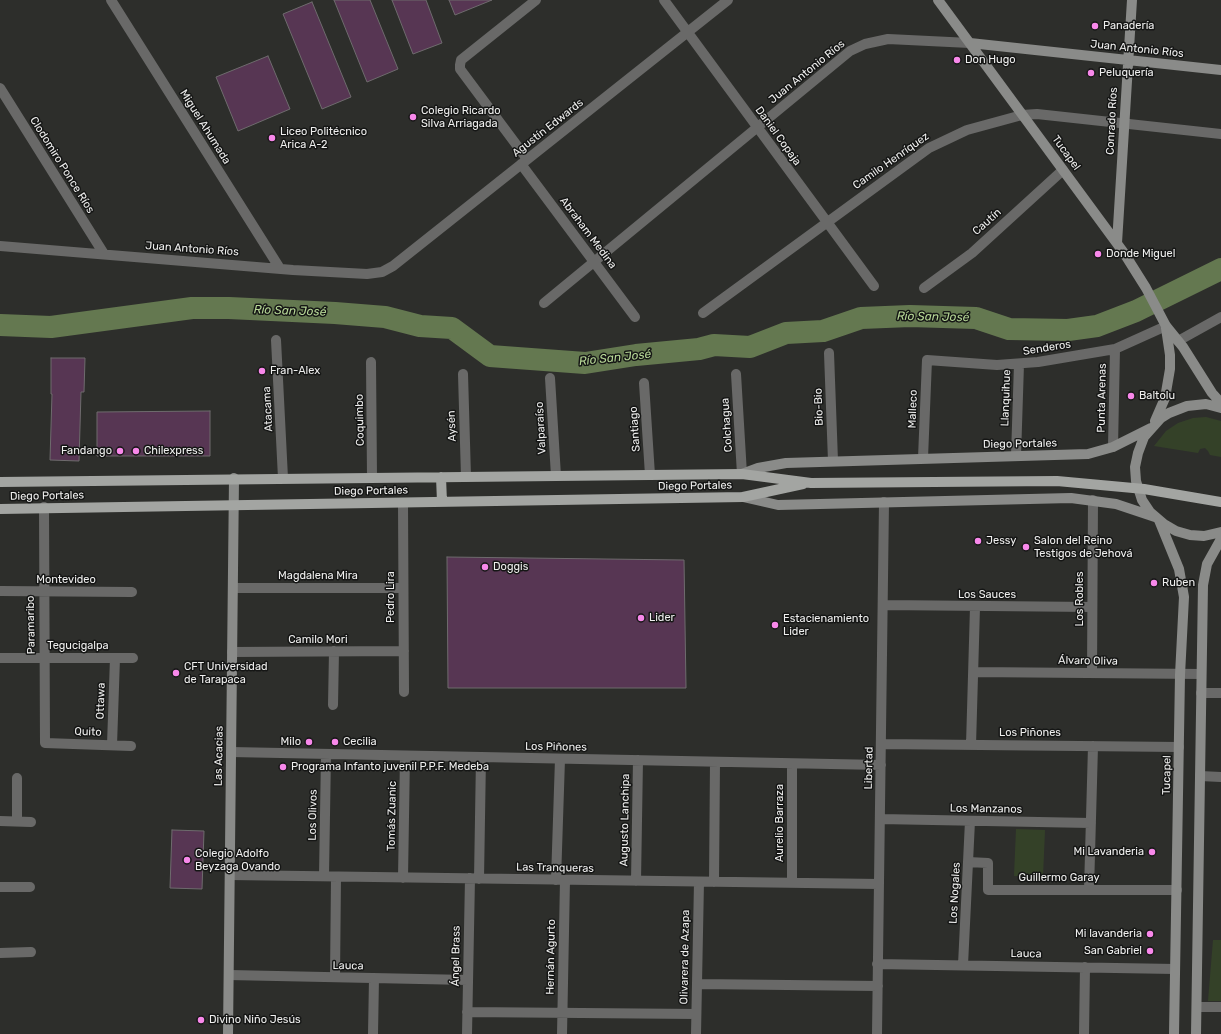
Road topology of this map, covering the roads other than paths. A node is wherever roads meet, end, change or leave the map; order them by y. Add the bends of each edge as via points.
1 (111, 0) edge
2 (536, 0) edge
3 (664, 0) edge
4 (728, 0) edge
5 (938, 0) edge
6 (1132, 0) edge
7 (688, 32) junction
8 (970, 43) junction
9 (1128, 60) junction
10 (1221, 70) edge
11 (0, 88) edge
12 (1022, 115) junction
13 (1124, 123) junction
14 (758, 128) junction
15 (1221, 134) edge
16 (524, 162) junction
17 (1063, 170) junction
18 (827, 222) junction
19 (1117, 243) junction
20 (0, 246) edge
21 (104, 254) junction
22 (594, 262) junction
23 (279, 267) junction
24 (382, 272) joint
25 (874, 286) dead end
26 (924, 288) dead end
27 (544, 303) dead end
28 (703, 314) dead end
29 (635, 317) dead end
30 (1221, 317) edge
31 (1166, 326) junction
32 (276, 340) dead end
33 (1178, 341) junction
34 (1115, 349) junction
35 (829, 353) dead end
36 (927, 360) joint
37 (371, 362) dead end
38 (1019, 364) junction
39 (463, 374) dead end
40 (736, 374) dead end
41 (550, 378) dead end
42 (644, 383) dead end
43 (1221, 403) edge
44 (1221, 408) edge
45 (1152, 426) junction
46 (1113, 447) junction
47 (1016, 456) junction
48 (924, 458) junction
49 (833, 460) junction
50 (742, 474) junction
51 (650, 475) junction
52 (556, 476) junction
53 (372, 477) junction
54 (441, 477) junction
55 (466, 477) junction
56 (234, 478) junction
57 (283, 478) junction
58 (0, 482) edge
59 (811, 482) junction
60 (743, 497) junction
61 (1093, 500) junction
62 (442, 502) junction
63 (884, 502) junction
64 (1221, 502) edge
65 (403, 503) junction
66 (234, 505) junction
67 (44, 507) junction
68 (0, 508) edge
69 (1157, 519) junction
70 (1221, 532) edge
71 (1221, 539) edge
72 (233, 588) junction
73 (403, 588) junction
74 (0, 591) edge
75 (43, 592) junction
76 (132, 592) dead end
77 (883, 606) junction
78 (976, 607) junction
79 (1092, 607) junction
80 (404, 651) junction
81 (232, 652) junction
82 (334, 652) junction
83 (0, 658) edge
84 (115, 658) junction
85 (133, 658) dead end
86 (44, 659) junction
87 (974, 672) junction
88 (1092, 673) junction
89 (1201, 674) junction
90 (1180, 675) junction
91 (404, 692) dead end
92 (1201, 693) junction
93 (1221, 693) edge
94 (333, 705) dead end
95 (45, 743) joint
96 (881, 744) junction
97 (112, 745) junction
98 (971, 745) junction
99 (131, 746) dead end
100 (1093, 746) junction
101 (1179, 747) junction
102 (231, 752) junction
103 (326, 754) junction
104 (405, 756) junction
105 (481, 757) junction
106 (560, 759) junction
107 (638, 760) junction
108 (715, 762) junction
109 (792, 764) junction
110 (881, 765) junction
111 (1200, 776) junction
112 (1221, 777) edge
113 (17, 778) dead end
114 (880, 819) junction
115 (970, 821) junction
116 (0, 822) edge
117 (16, 822) junction
118 (32, 822) dead end
119 (1091, 823) junction
120 (968, 862) junction
121 (230, 875) junction
122 (324, 876) junction
123 (336, 877) junction
124 (403, 878) junction
125 (474, 878) junction
126 (561, 880) junction
127 (636, 881) junction
128 (699, 882) junction
129 (714, 882) junction
130 (792, 883) junction
131 (880, 884) junction
132 (0, 887) edge
133 (30, 887) dead end
134 (1089, 890) junction
135 (1177, 890) junction
136 (0, 952) edge
137 (31, 952) dead end
138 (878, 964) junction
139 (963, 965) junction
140 (1085, 967) junction
141 (1174, 969) junction
142 (229, 975) junction
143 (335, 977) junction
144 (374, 978) junction
145 (468, 980) junction
146 (697, 984) junction
147 (878, 986) junction
148 (1196, 1007) junction
149 (1221, 1007) edge
150 (467, 1012) junction
151 (562, 1013) junction
152 (696, 1014) junction
153 (228, 1034) edge
154 (373, 1034) edge
155 (467, 1034) edge
156 (562, 1034) edge
157 (696, 1034) edge
158 (878, 1034) edge
159 (1084, 1034) edge
160 (1174, 1034) edge
161 (1196, 1034) edge

1 - 23 street, Miguel Ahumada
2 - 16 street, Abraham Medina via 461,60 460,65 460,69
3 - 7 street, Daniel Copaja
4 - 7 street, Agustín Edwards
5 - 8 main road, Tucapel
6 - 9 main road, Conrado Ríos
7 - 14 street, Daniel Copaja
7 - 16 street, Agustín Edwards
8 - 9 main road, Juan Antonio Ríos
8 - 12 main road, Tucapel
8 - 14 street, Juan Antonio Ríos via 888,39 865,44 843,57
9 - 10 main road, Juan Antonio Ríos
9 - 13 main road, Conrado Ríos
11 - 21 street, Clodomiro Ponce Ríos
12 - 13 street, Camilo Henríquez via 1044,114
12 - 17 main road, Tucapel
12 - 18 street, Camilo Henríquez via 967,130 942,140
13 - 15 street, Camilo Henríquez
13 - 19 main road, Conrado Ríos
14 - 18 street, Daniel Copaja
14 - 22 street, Juan Antonio Ríos
16 - 22 street, Abraham Medina
16 - 24 street, Agustín Edwards
17 - 19 main road, Tucapel
17 - 26 street, Cautín via 972,253
18 - 25 street, Daniel Copaja
18 - 28 street, Camilo Henríquez
19 - 31 main road, Tucapel via 1146,288
20 - 21 street, Juan Antonio Ríos
21 - 23 street, Juan Antonio Ríos
22 - 27 street, Juan Antonio Ríos
22 - 29 street, Abraham Medina
23 - 24 street, Juan Antonio Ríos via 367,274
30 - 33 street
31 - 33 main road, Tucapel
31 - 34 street, Senderos
31 - 45 main road, Tucapel via 1170,354 1168,383 1163,404
32 - 57 street, Atacama
33 - 43 main road, Tucapel via 1206,385
34 - 38 street, Senderos
34 - 46 street, Punta Arenas
35 - 49 street, Bio-Bio
36 - 38 street, Senderos
36 - 48 street, Malleco
37 - 53 street, Coquimbo
38 - 47 street, Llanquihue
39 - 55 street, Aysén
40 - 50 street, Colchagua
41 - 52 street, Valparaíso
42 - 51 street, Santiago
44 - 45 main road via 1206,404 1187,406 1169,413
45 - 46 main road, Diego Portales
45 - 69 main road, Tucapel via 1140,446 1136,460 1136,481 1146,506
46 - 47 main road, Diego Portales via 1082,454
47 - 48 main road, Diego Portales
48 - 49 main road, Diego Portales
49 - 50 main road, Diego Portales via 771,465
50 - 51 main road, Diego Portales
50 - 59 main road, Diego Portales
51 - 52 main road, Diego Portales
52 - 55 main road, Diego Portales
53 - 54 main road, Diego Portales
53 - 57 main road, Diego Portales
54 - 55 main road, Diego Portales
54 - 62 main road
56 - 57 main road, Diego Portales
56 - 58 main road, Diego Portales
56 - 66 main road, Las Acacias
59 - 60 main road, Diego Portales
59 - 64 main road, Diego Portales via 1057,481 1144,489
60 - 62 main road, Diego Portales
60 - 63 main road, Diego Portales via 778,505
61 - 63 main road, Diego Portales via 1071,498
61 - 69 main road, Diego Portales via 1116,504
61 - 79 street, Los Robles
62 - 65 main road, Diego Portales
63 - 77 street, Libertad
65 - 66 main road, Diego Portales
65 - 73 street, Pedro Lira
66 - 67 main road, Diego Portales
66 - 72 main road, Las Acacias
67 - 68 main road, Diego Portales
67 - 75 street, Paramaribo
69 - 70 main road via 1176,531 1190,535 1204,536
69 - 90 main road, Tucapel via 1175,558 1183,588
71 - 89 main road via 1211,555 1205,575
72 - 73 street, Magdalena Mira
72 - 81 main road, Las Acacias
73 - 80 street, Pedro Lira
74 - 75 street, Montevideo
75 - 76 street, Montevideo
75 - 86 street, Paramaribo
77 - 78 street, Los Sauces
77 - 96 street, Libertad
78 - 79 street, Los Sauces
78 - 87 street
79 - 88 street, Los Robles
80 - 82 street, Camilo Mori
80 - 91 street, Pedro Lira
81 - 82 street, Camilo Mori
81 - 102 main road, Las Acacias
82 - 94 street
83 - 86 street, Tegucigalpa
84 - 85 street, Tegucigalpa
84 - 86 street, Tegucigalpa
84 - 97 street, Ottawa
86 - 95 street, Paramaribo
87 - 88 street, Álvaro Oliva
87 - 98 street
88 - 90 street, Álvaro Oliva
89 - 90 street, Álvaro Oliva
89 - 92 main road
90 - 101 main road, Tucapel
92 - 93 street
92 - 111 main road
95 - 97 street, Quito
96 - 98 street, Los Piñones
96 - 110 street, Libertad
97 - 99 street, Quito
98 - 100 street, Los Piñones
100 - 101 street, Los Piñones
100 - 119 street
101 - 135 main road, Tucapel
102 - 103 street, Los Piñones
102 - 121 main road, Las Acacias
103 - 104 street, Los Piñones
103 - 122 street, Los Olivos
104 - 105 street, Los Piñones
104 - 124 street, Tomás Zuanic
105 - 106 street, Los Piñones
105 - 125 street, Ángel Brass
106 - 107 street, Los Piñones
106 - 126 street, Hernán Agurto
107 - 108 street, Los Piñones
107 - 127 street, Augusto Lanchipa
108 - 109 street, Los Piñones
108 - 129 street
109 - 110 street, Los Piñones
109 - 130 street, Aurelio Barraza
110 - 114 street, Libertad
111 - 112 street
111 - 148 main road
113 - 117 street
114 - 115 street, Los Manzanos
114 - 131 street, Libertad
115 - 119 street, Los Manzanos
115 - 120 street, Los Nogales
116 - 117 street
117 - 118 street
119 - 134 street
120 - 134 street, Guillermo Garay via 988,863 988,890
120 - 139 street, Los Nogales
121 - 122 street, Las Tranqueras
121 - 142 main road, Las Acacias
122 - 123 street, Las Tranqueras
123 - 124 street, Las Tranqueras
123 - 143 street
124 - 125 street, Las Tranqueras
125 - 126 street, Las Tranqueras
125 - 145 street, Ángel Brass
126 - 127 street, Las Tranqueras
126 - 151 street, Hernán Agurto
127 - 128 street, Las Tranqueras
128 - 129 street, Las Tranqueras
128 - 146 street, Olivarera de Azapa
129 - 130 street, Las Tranqueras
130 - 131 street, Las Tranqueras
131 - 138 street, Libertad
132 - 133 street
134 - 135 street, Guillermo Garay
135 - 141 main road, Tucapel
136 - 137 street
138 - 139 street, Lauca
138 - 147 street, Libertad
139 - 140 street, Lauca
140 - 141 street, Lauca
140 - 159 street
141 - 160 main road, Tucapel
142 - 143 street, Lauca
142 - 153 main road, Las Acacias
143 - 144 street, Lauca
144 - 145 street, Lauca
144 - 154 street
145 - 150 street, Ángel Brass
146 - 147 street
146 - 152 street, Olivarera de Azapa
147 - 158 street, Libertad
148 - 149 street
148 - 161 main road
150 - 151 street
150 - 155 street, Ángel Brass
151 - 152 street
151 - 156 street, Hernán Agurto
152 - 157 street, Olivarera de Azapa

